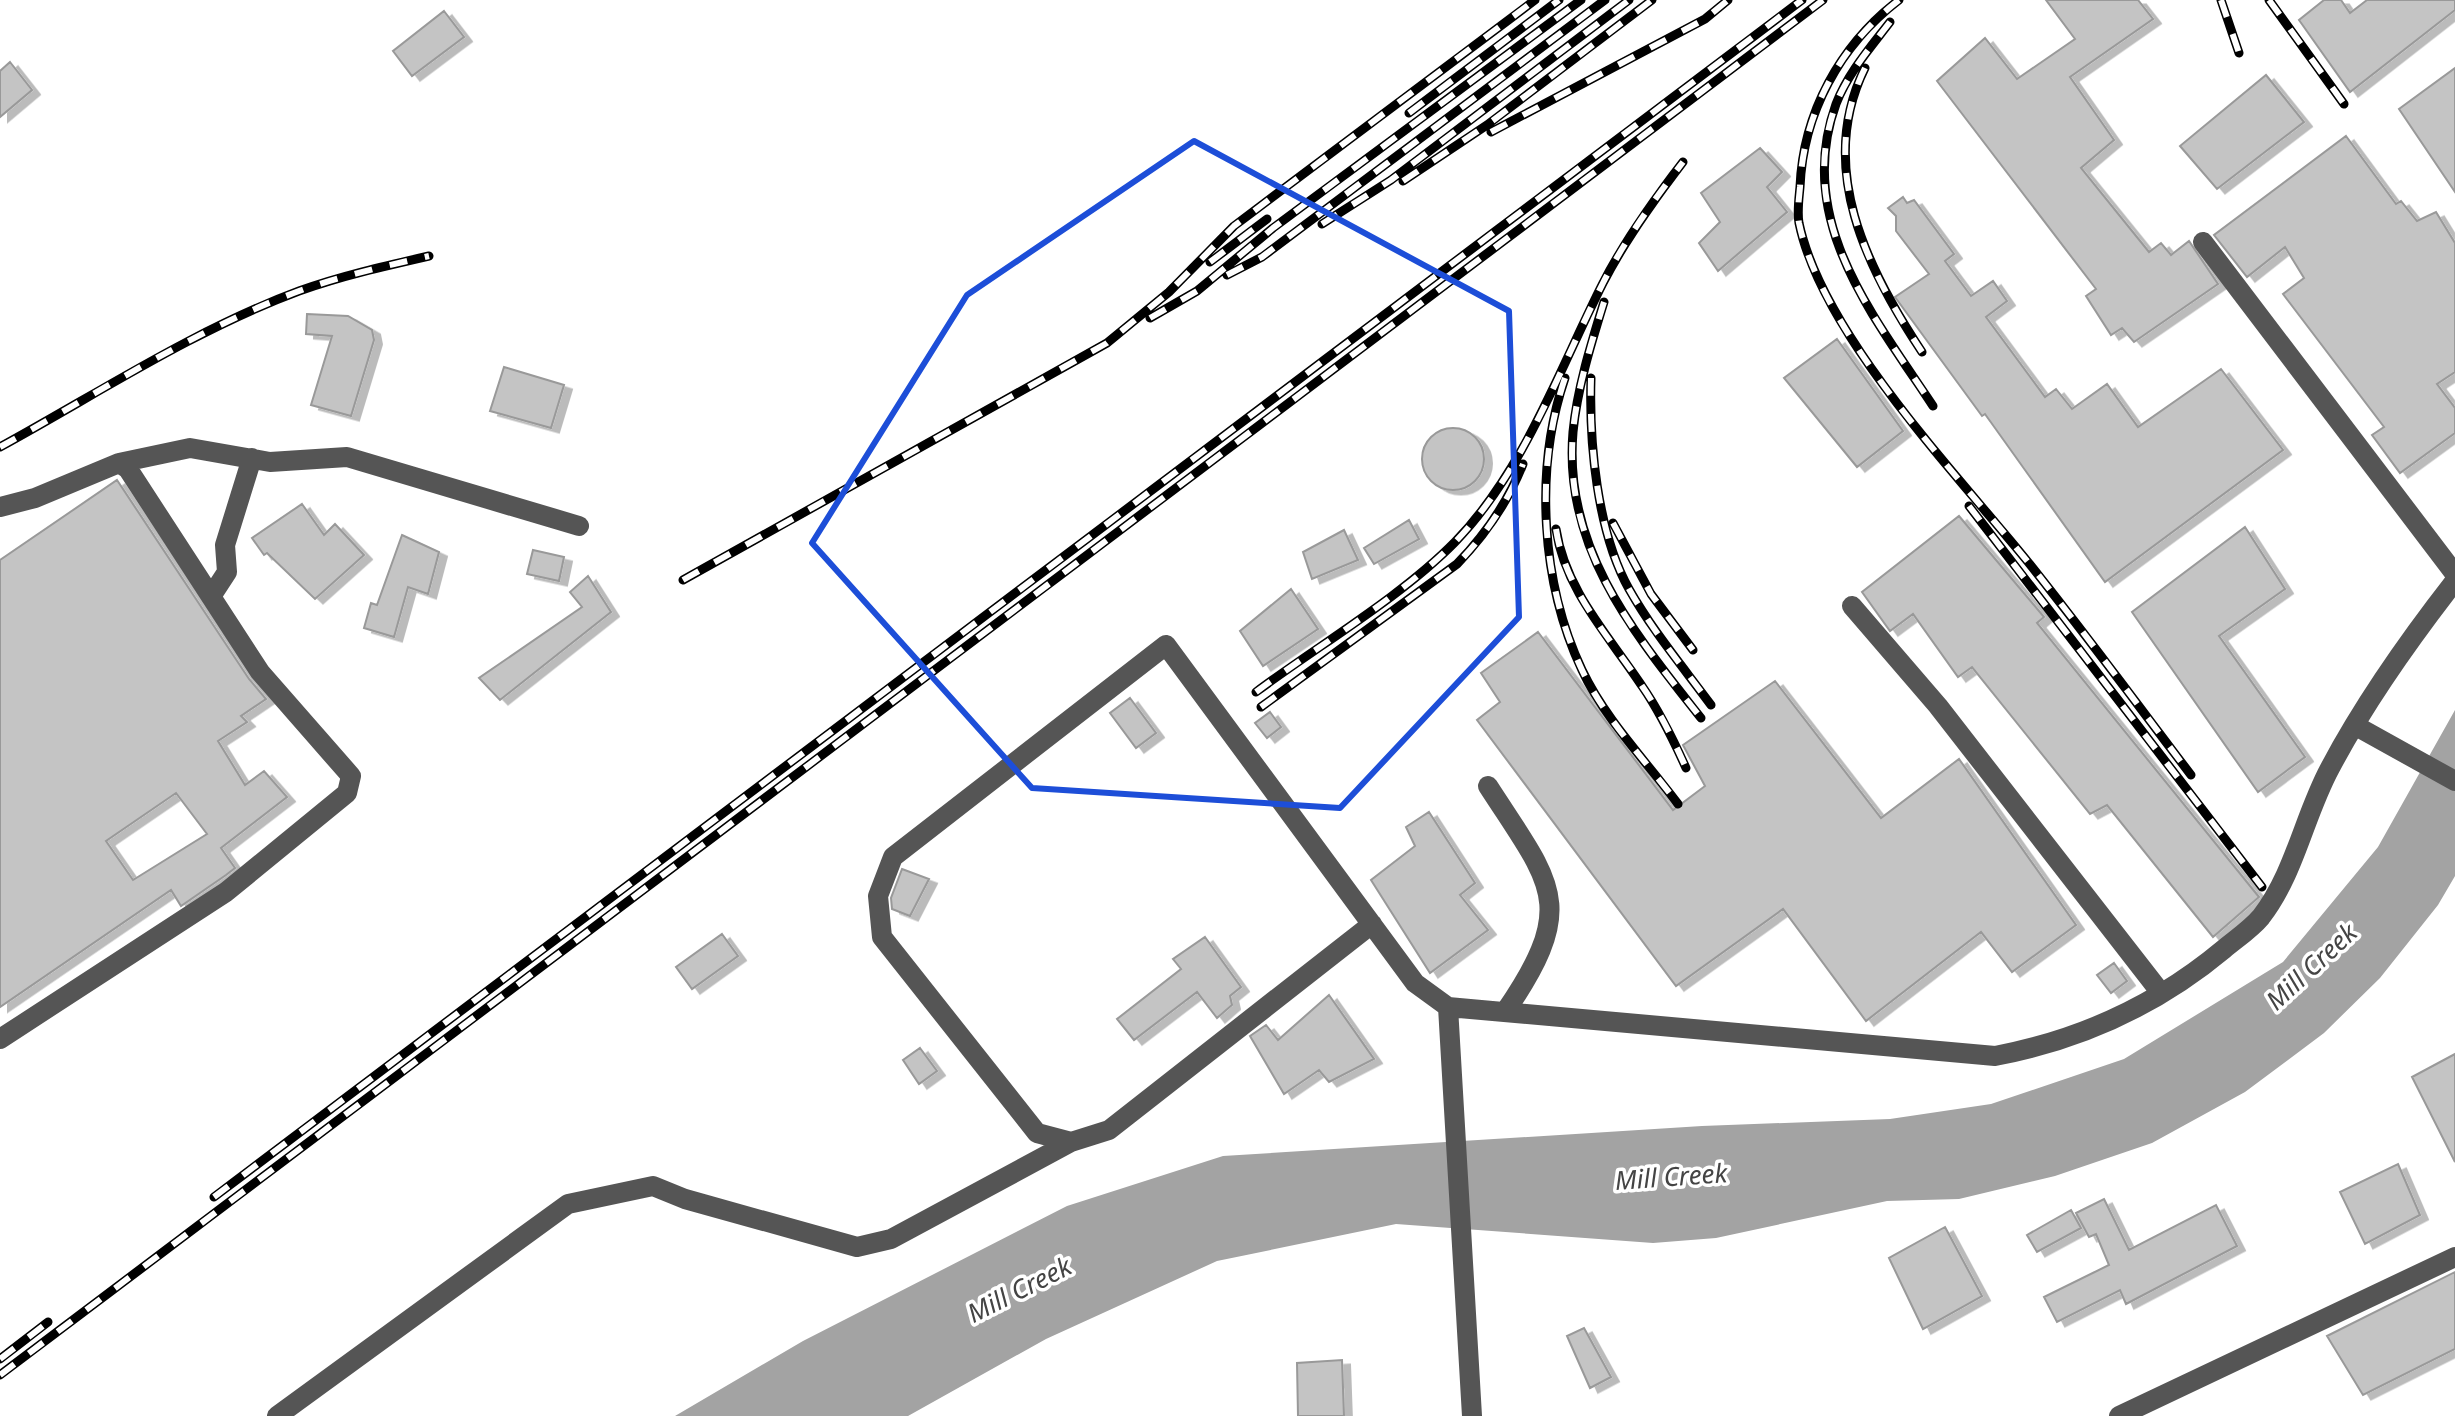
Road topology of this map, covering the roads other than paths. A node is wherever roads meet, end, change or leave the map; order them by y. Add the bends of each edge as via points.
1 (2203, 242) dead end
2 (252, 458) junction
3 (119, 463) junction
4 (0, 507) edge
5 (579, 526) dead end
6 (2455, 574) edge
7 (2455, 581) edge
8 (212, 595) junction
9 (1852, 606) dead end
10 (2356, 726) junction
11 (2455, 781) edge
12 (1488, 786) dead end
13 (1372, 924) junction
14 (2161, 993) junction
15 (1448, 1007) junction
16 (1505, 1012) junction
17 (0, 1039) edge
18 (1071, 1142) junction
19 (2455, 1257) edge
20 (277, 1416) edge
21 (1472, 1416) edge
22 (2119, 1416) edge

1 - 6 lane
2 - 3 lane via 190,448
2 - 5 lane via 270,462 347,457
2 - 8 lane via 225,545 227,572
3 - 4 lane
3 - 8 lane
7 - 10 lane via 2402,650
8 - 17 lane via 260,672 351,776 347,793 226,892
9 - 14 lane via 1938,706
10 - 11 lane
10 - 14 lane via 2329,769 2285,878 2260,919 2193,975
12 - 16 lane via 1544,873 1550,892 1550,919 1536,964
13 - 15 lane via 1415,983
13 - 18 lane via 1109,1130
13 - 18 lane via 1166,645 893,857 878,896 882,937 1037,1133
14 - 16 lane via 2109,1024 2040,1048 1995,1056
15 - 16 lane
15 - 21 lane
18 - 20 lane via 891,1239 857,1247 653,1186 568,1204
19 - 22 lane

